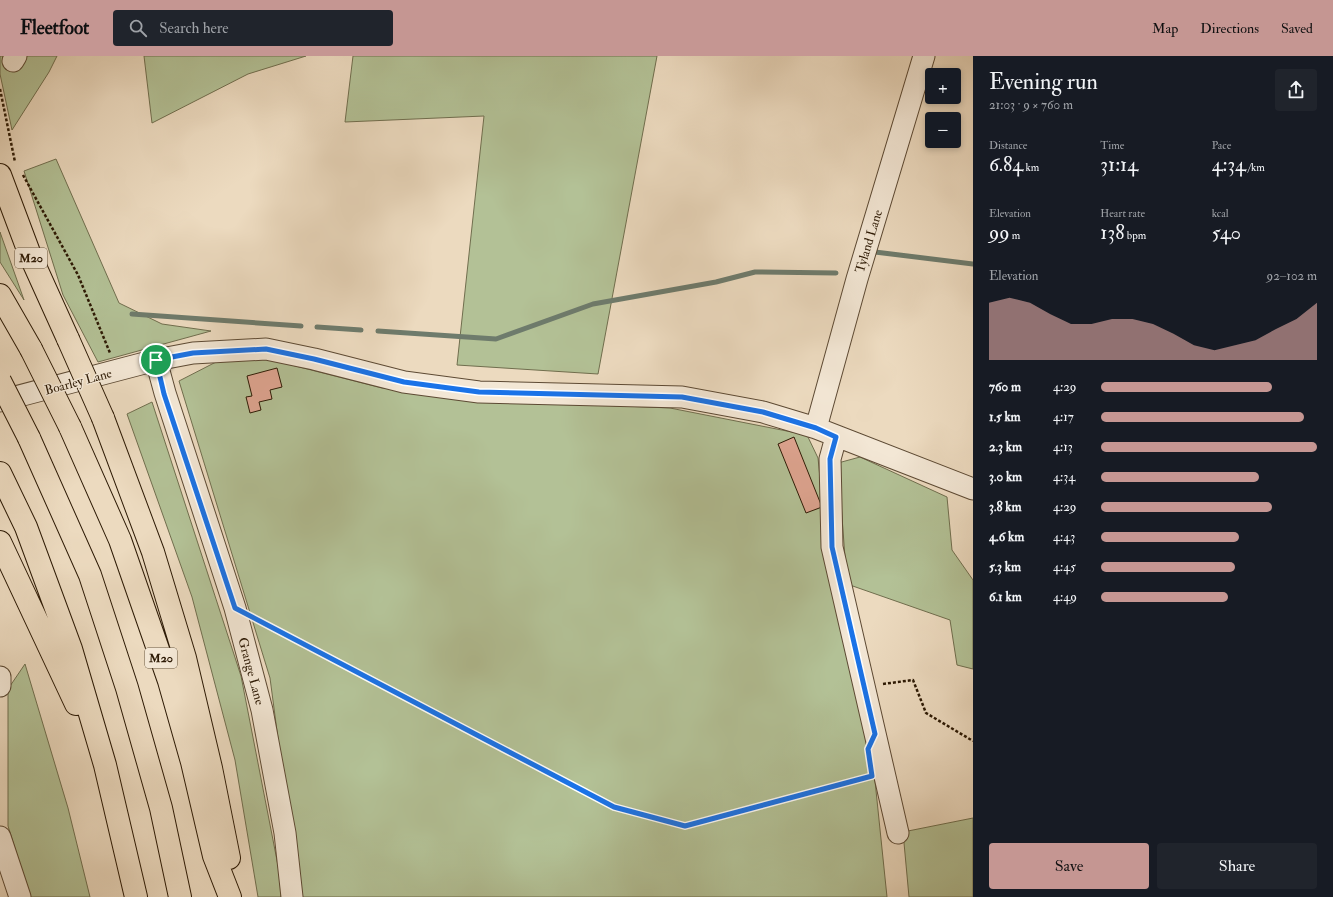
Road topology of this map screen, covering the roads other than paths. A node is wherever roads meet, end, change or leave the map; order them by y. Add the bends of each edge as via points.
1 (924, 56) edge
2 (9, 171) edge
3 (0, 295) edge
4 (156, 360) junction
5 (0, 381) edge
6 (0, 401) edge
7 (816, 428) junction
8 (836, 437) junction
9 (0, 473) edge
10 (973, 489) edge
11 (0, 542) edge
12 (0, 677) edge
13 (0, 686) edge
14 (105, 765) junction
15 (898, 833) dead end
16 (0, 836) edge
17 (20, 897) edge
18 (136, 897) edge
19 (180, 897) edge
20 (230, 897) edge
21 (292, 897) edge

1 - 7 street, Tyland Lane via 850,301
2 - 20 highway, M20, bridge via 30,255 103,418 153,552 185,658 223,826 229,855
3 - 20 highway, M20, bridge via 31,349 70,427 120,540 170,681 214,856
4 - 6 street, Boarley Lane
4 - 7 street, Boarley Lane via 193,353 266,349 411,383 479,392 682,397 763,412
4 - 21 street, Grange Lane via 164,394 235,608 262,710 285,833
5 - 19 highway, bridge via 29,438 90,575 161,808
7 - 8 street, Boarley Lane
8 - 10 street, Boarley Lane
8 - 15 street via 830,459 832,547
9 - 14 highway via 26,527 71,649
11 - 14 highway
12 - 13 street
14 - 18 highway
16 - 17 street

